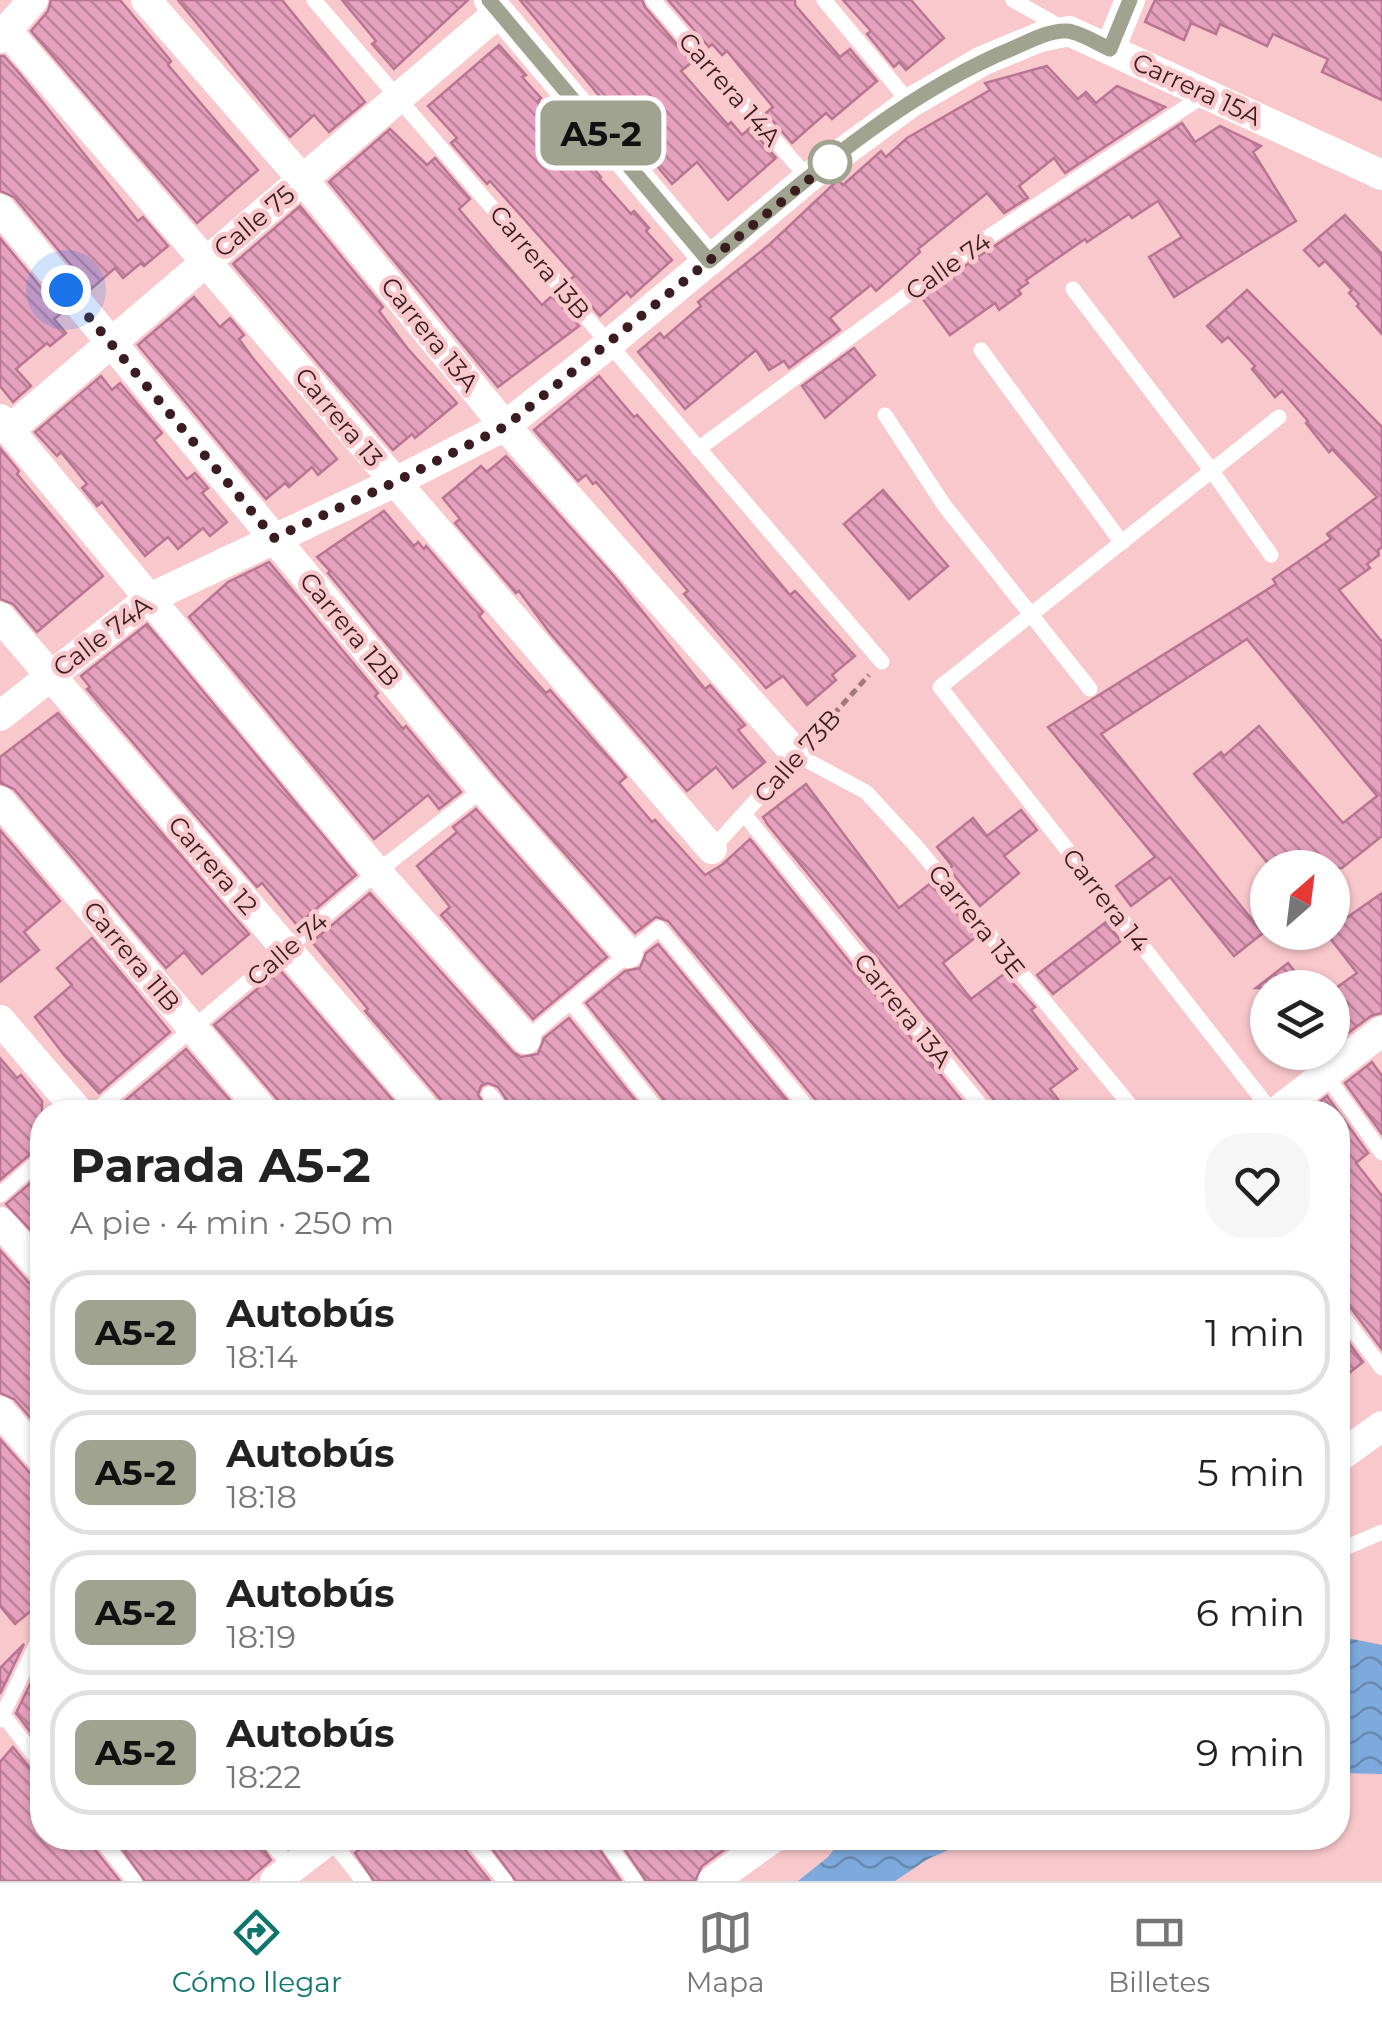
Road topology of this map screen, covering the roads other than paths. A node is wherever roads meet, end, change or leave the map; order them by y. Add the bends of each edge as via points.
1 (32, 0) edge
2 (146, 0) edge
3 (314, 0) edge
4 (653, 0) edge
5 (824, 0) edge
6 (1013, 0) edge
7 (1130, 0) edge
8 (494, 6) edge
9 (2, 30) edge
10 (1069, 31) junction
11 (1110, 49) junction
12 (1206, 94) junction
13 (399, 97) junction
14 (910, 103) junction
15 (1382, 174) edge
16 (808, 178) junction
17 (302, 180) junction
18 (0, 209) edge
19 (207, 261) junction
20 (709, 261) junction
21 (1072, 289) dead end
22 (111, 343) junction
23 (609, 344) junction
24 (981, 350) dead end
25 (885, 415) dead end
26 (1279, 417) dead end
27 (5, 424) edge
28 (506, 426) junction
29 (698, 449) junction
30 (1212, 471) junction
31 (395, 482) junction
32 (274, 538) junction
33 (1122, 542) junction
34 (1271, 555) dead end
35 (150, 598) junction
36 (1032, 614) junction
37 (0, 617) edge
38 (882, 662) road end
39 (48, 676) junction
40 (1090, 689) dead end
41 (0, 716) edge
42 (797, 755) junction
43 (482, 789) junction
44 (0, 800) edge
45 (744, 814) junction
46 (712, 849) joint
47 (376, 872) junction
48 (286, 950) junction
49 (628, 953) junction
50 (571, 1002) junction
51 (0, 1020) edge
52 (194, 1029) junction
53 (1382, 1031) edge
54 (526, 1039) joint
55 (1326, 1076) junction
56 (489, 1094) dead end
57 (69, 1100) edge
58 (108, 1100) edge
59 (254, 1100) edge
60 (417, 1100) edge
61 (494, 1100) edge
62 (650, 1100) edge
63 (801, 1100) edge
64 (976, 1100) edge
65 (1126, 1100) edge
66 (1265, 1100) edge
67 (1291, 1100) edge
68 (1343, 1100) edge
69 (1350, 1109) edge
70 (1382, 1153) edge
71 (30, 1175) edge
72 (1, 1217) edge
73 (30, 1254) edge
74 (1350, 1326) edge
75 (1382, 1368) edge
76 (0, 1411) edge
77 (1382, 1426) edge
78 (30, 1445) edge
79 (1350, 1449) edge
80 (1382, 1532) edge
81 (1350, 1546) edge
82 (30, 1658) edge
83 (1, 1718) edge
84 (30, 1751) edge
85 (109, 1850) edge
86 (273, 1850) edge
87 (315, 1850) edge
88 (339, 1850) edge
89 (479, 1850) edge
90 (612, 1850) edge
91 (748, 1850) edge
92 (284, 1874) edge
93 (134, 1881) edge
94 (363, 1881) edge
95 (504, 1881) edge
96 (635, 1881) edge
97 (713, 1881) edge

1 - 9 street
2 - 17 street, Carrera 13A
3 - 13 lane, Carrera 13B
4 - 16 lane, Carrera 14A
5 - 14 lane
6 - 10 lane, Carrera 15A
7 - 11 street
8 - 13 street, Calle 75
8 - 20 street
9 - 19 street, Carrera 13
10 - 11 street, Carrera 15A
10 - 14 street, Calle 74A via 982,62
11 - 12 street, Carrera 15A
12 - 15 street, Carrera 15A
12 - 29 lane, Calle 74 via 968,251
13 - 17 street, Calle 75
13 - 23 lane, Carrera 13B
14 - 16 street, Calle 74A
16 - 20 street, Calle 74A
17 - 19 street, Calle 75
17 - 28 street, Carrera 13A
18 - 22 street, Carrera 12B
19 - 22 street, Calle 75
19 - 31 street, Carrera 13
20 - 23 street, Calle 74A
21 - 30 lane
22 - 27 street, Calle 75
22 - 32 street, Carrera 12B
23 - 28 street, Calle 74A
23 - 29 lane, Carrera 13B
24 - 33 lane
25 - 36 lane via 944,505
26 - 30 lane
27 - 35 street
28 - 31 street, Calle 74A
28 - 42 street, Carrera 13A
29 - 38 lane, Carrera 13B
30 - 33 lane
30 - 34 lane
31 - 32 street, Calle 74A
31 - 46 street, Carrera 13
32 - 35 street, Calle 74A
32 - 43 street, Carrera 12B
33 - 36 lane
35 - 39 street, Calle 74A
35 - 47 street
36 - 40 lane
36 - 66 lane, Carrera 14 via 940,688
37 - 39 street, Carrera 12
39 - 41 street, Calle 74A
39 - 48 street, Carrera 12
42 - 45 lane, Calle 73B
42 - 65 lane, Carrera 13E via 866,792
43 - 47 lane, Calle 74
43 - 49 street, Carrera 12B
44 - 52 street, Carrera 11B
45 - 46 lane, Calle 73B
45 - 64 lane, Carrera 13A
47 - 48 lane, Calle 74
47 - 54 street
48 - 52 lane, Calle 74
48 - 60 street, Carrera 12
49 - 50 lane
49 - 63 lane via 659,928
50 - 54 lane
50 - 62 lane
51 - 57 street
52 - 58 lane, Calle 74
52 - 59 street, Carrera 11B
53 - 55 street
55 - 67 street
55 - 68 lane
56 - 61 lane
69 - 70 lane
71 - 72 lane
72 - 73 street
74 - 75 lane
76 - 78 street
77 - 79 street
80 - 81 lane
82 - 83 lane
83 - 84 lane
85 - 93 lane
86 - 92 lane
87 - 92 street
88 - 94 lane
89 - 95 lane
90 - 96 lane
91 - 97 street

